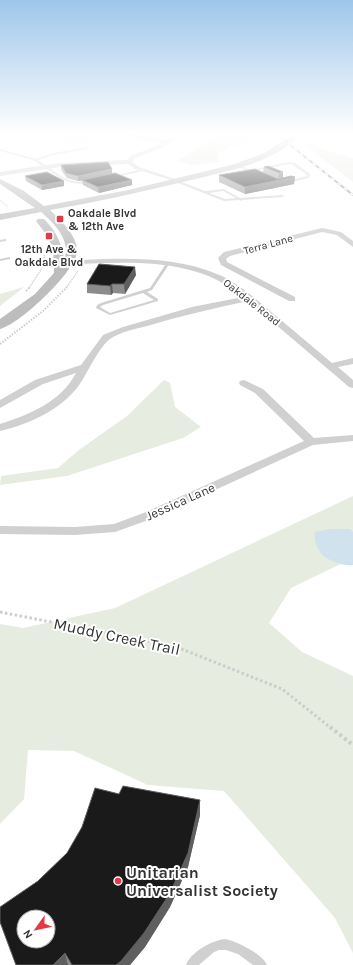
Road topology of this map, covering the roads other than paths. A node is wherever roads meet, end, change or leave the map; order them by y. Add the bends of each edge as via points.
1 (62, 178) edge
2 (167, 178) edge
3 (194, 178) edge
4 (303, 178) edge
5 (0, 181) edge
6 (94, 181) edge
7 (179, 182) junction
8 (280, 183) edge
9 (0, 188) edge
10 (204, 192) junction
11 (282, 196) dead end
12 (241, 200) junction
13 (45, 211) junction
14 (32, 213) junction
15 (0, 217) edge
16 (0, 221) edge
17 (5, 240) dead end
18 (0, 241) edge
19 (353, 245) edge
20 (9, 258) dead end
21 (0, 260) edge
22 (168, 263) junction
23 (62, 266) junction
24 (257, 280) junction
25 (235, 286) junction
26 (145, 292) junction
27 (249, 298) junction
28 (292, 299) dead end
29 (0, 325) edge
30 (353, 361) edge
31 (330, 366) junction
32 (84, 367) junction
33 (244, 382) dead end
34 (353, 385) edge
35 (0, 405) edge
36 (0, 428) edge
37 (353, 438) edge
38 (311, 442) junction
39 (0, 530) edge
40 (191, 965) edge
41 (262, 965) edge

1 - 6 lane via 73,184
2 - 7 street
3 - 7 main road
4 - 8 lane
5 - 13 main road
7 - 10 lane
7 - 13 main road via 124,198
9 - 14 main road
10 - 12 lane via 221,200
10 - 12 lane via 221,190
11 - 12 lane
13 - 14 main road
13 - 23 main road via 70,239 71,254
14 - 15 main road
14 - 16 main road
14 - 23 main road via 54,236
17 - 18 lane
19 - 24 street, Terra Lane via 338,233 317,231 227,254 222,258 224,263
20 - 21 lane
22 - 23 street, Oakdale Road
22 - 25 street, Oakdale Road via 206,271
22 - 26 lane via 151,289
23 - 29 main road via 47,290
24 - 25 street
24 - 28 street, Terra Lane
25 - 27 street, Oakdale Road
26 - 26 lane via 102,304 98,308 110,314 157,300
27 - 31 street, Oakdale Road
27 - 32 street via 195,309 113,334 106,337
30 - 31 street
31 - 34 street, Oakdale Road
32 - 35 street via 39,382
32 - 36 street via 80,380 51,405 21,421
33 - 38 street via 259,391
37 - 38 street, Jessica Lane
38 - 39 street, Jessica Lane via 150,515 114,528 75,531
40 - 41 lane via 216,944 231,944

